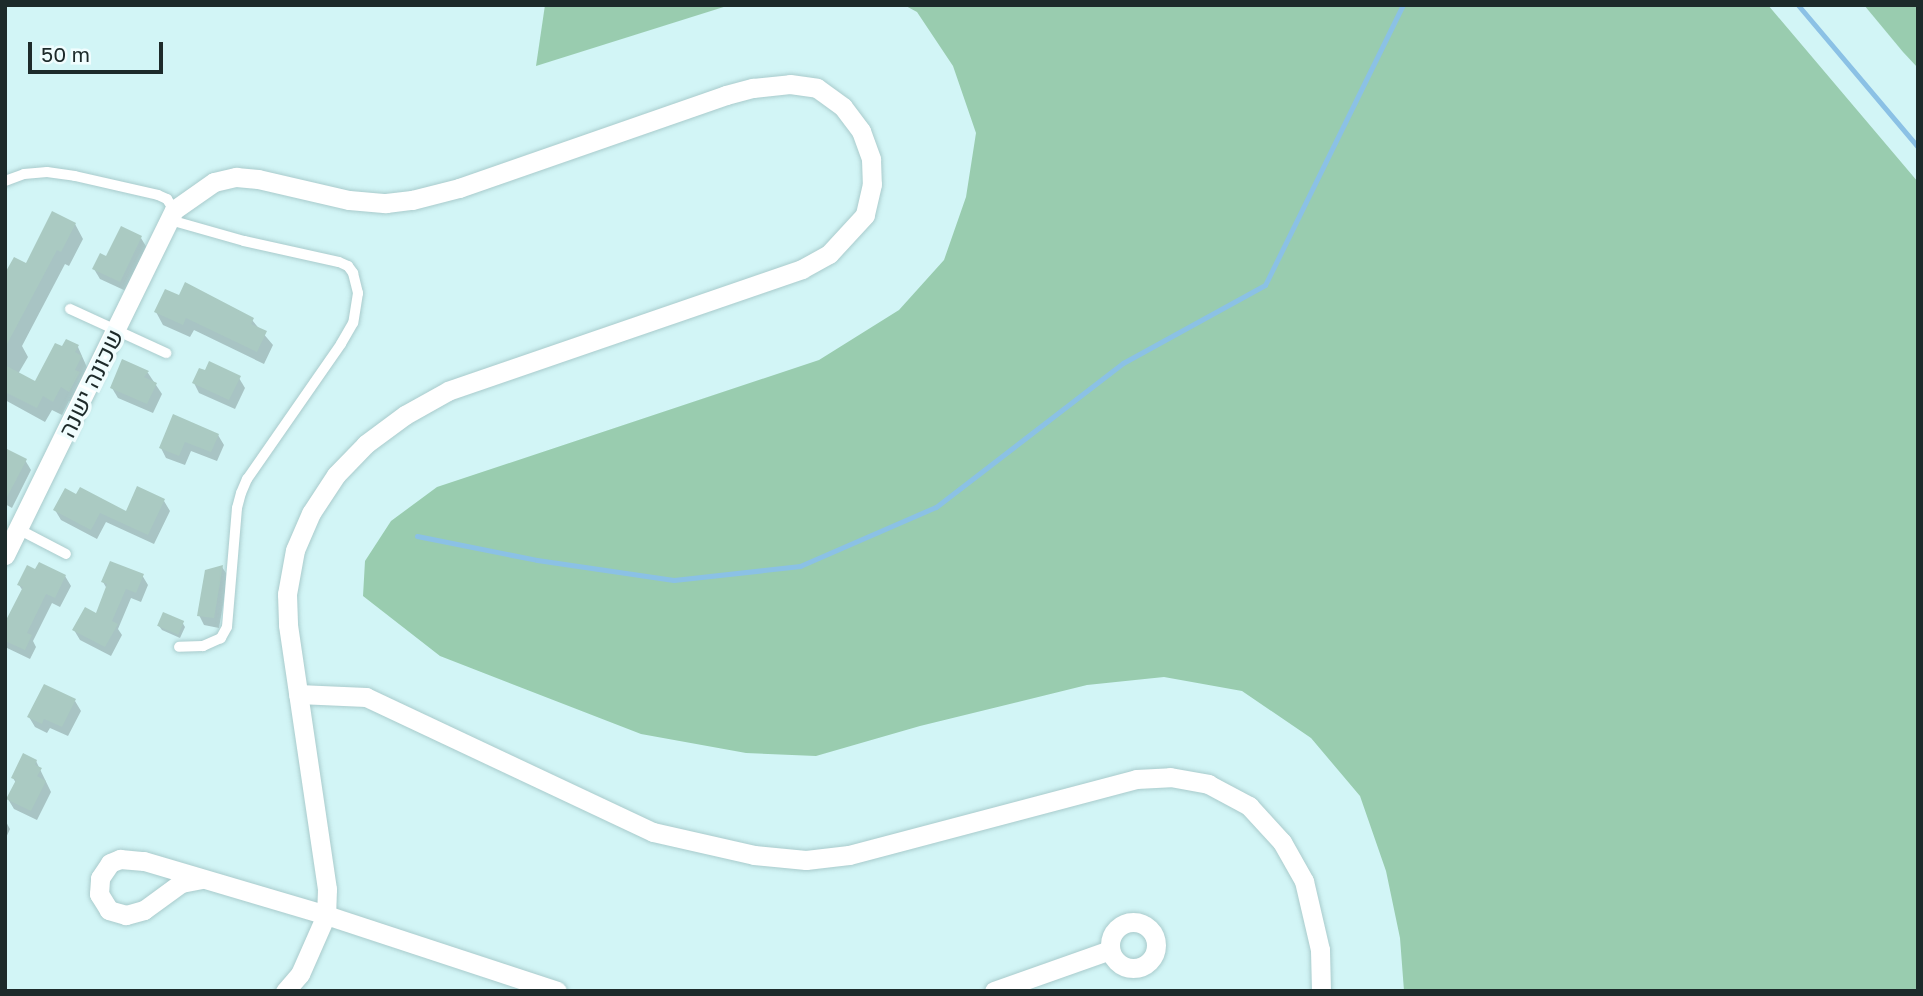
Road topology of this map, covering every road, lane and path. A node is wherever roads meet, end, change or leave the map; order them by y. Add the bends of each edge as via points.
1 (5, 181) edge
2 (172, 215) junction
3 (70, 309) dead end
4 (116, 330) junction
5 (166, 353) dead end
6 (18, 529) junction
7 (66, 554) dead end
8 (5, 555) edge
9 (179, 647) dead end
10 (298, 694) junction
11 (202, 880) junction
12 (326, 915) junction
13 (1110, 950) dead end
14 (285, 991) edge
15 (557, 991) edge
16 (993, 991) edge
17 (1321, 991) edge

1 - 2 lane via 47,172 75,176 158,195 167,199
2 - 4 street, שכונה ישנה
2 - 9 lane via 244,242 339,262 353,273 358,293 353,323 341,344 241,493 227,628 220,638 203,646
2 - 10 street via 198,190 236,177 349,200 412,200 459,188 726,95 790,84 817,88 843,107 861,131 871,159 872,184 865,215 829,254 802,269 448,391 366,444 336,475 311,513 295,550 287,594
3 - 4 lane
4 - 5 lane
4 - 6 street, שכונה ישנה
6 - 7 lane
6 - 8 street, שכונה ישנה
10 - 12 street via 327,889
10 - 17 street via 366,697 653,832 754,856 806,860 849,855 1136,779 1170,777 1208,784 1249,806 1282,842 1304,881 1321,950
11 - 11 street via 144,861 120,859 103,871 99,894 109,910 126,915 144,910 181,883
11 - 12 street
12 - 14 street via 300,974
12 - 15 street
13 - 16 street

